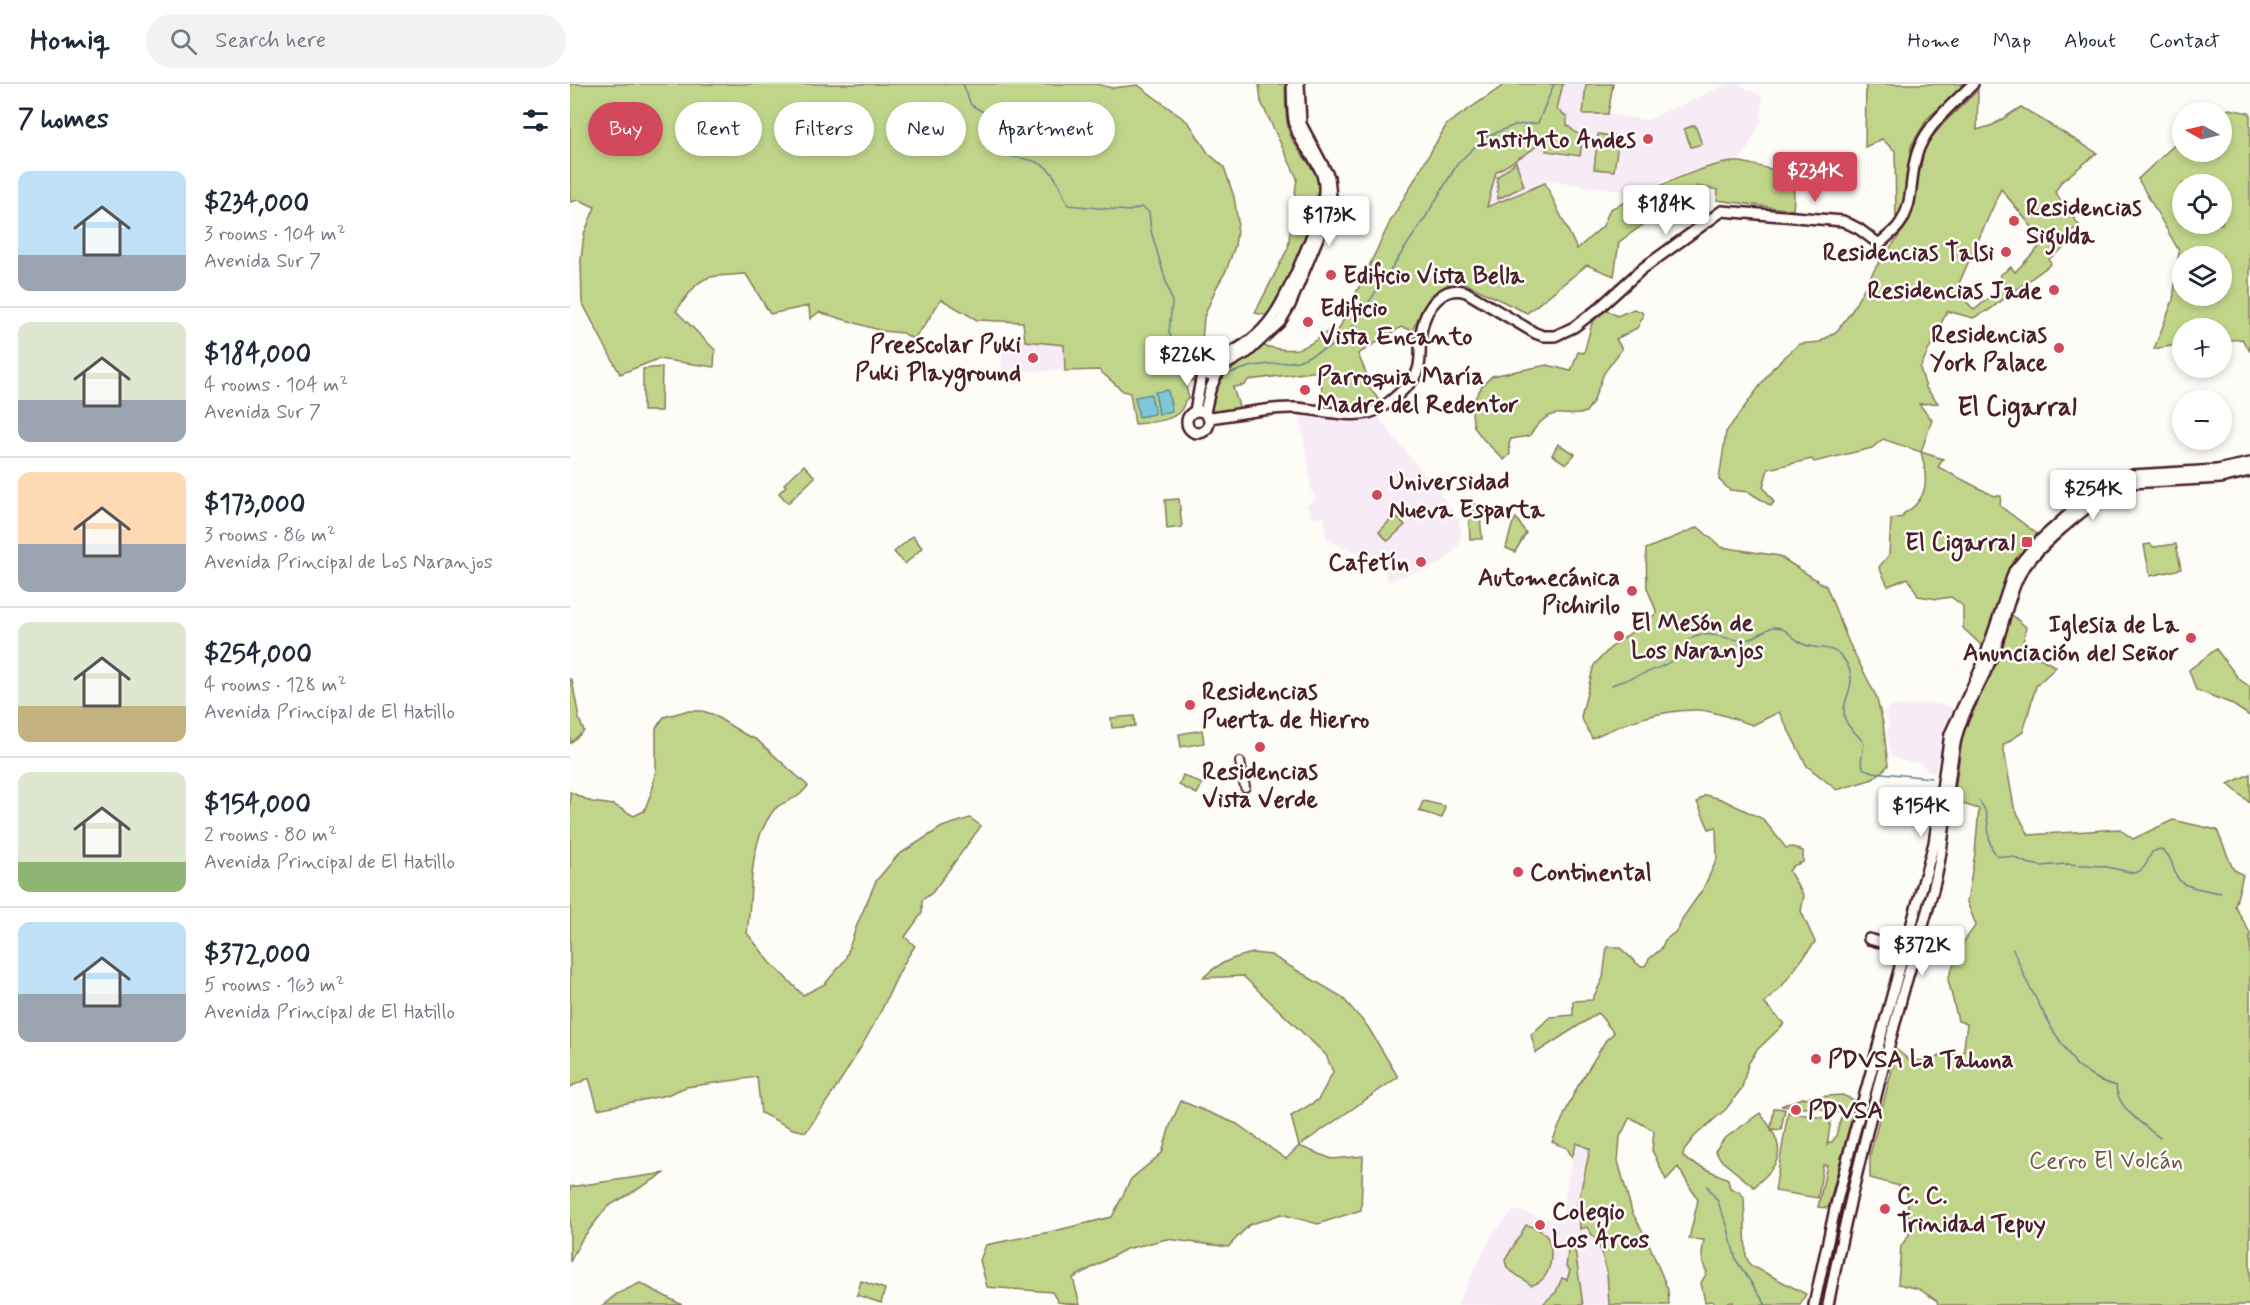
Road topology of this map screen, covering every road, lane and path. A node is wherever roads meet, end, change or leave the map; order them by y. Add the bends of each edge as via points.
1 (1292, 84) edge
2 (1299, 84) edge
3 (1973, 84) edge
4 (1215, 358) junction
5 (1203, 369) junction
6 (1219, 371) junction
7 (1195, 411) junction
8 (1207, 415) junction
9 (2250, 463) edge
10 (2250, 471) edge
11 (1240, 762) dead end
12 (1245, 787) dead end
13 (1869, 939) dead end
14 (1901, 964) junction
15 (1815, 1305) edge
16 (1828, 1305) edge

1 - 4 main road via 1293,118 1323,178 1322,203 1273,316 1242,345
2 - 6 main road via 1301,124 1329,177 1331,197 1327,216 1280,322 1248,352
3 - 8 main road via 1927,133 1913,165 1907,210 1896,229 1879,244 1843,220 1722,211 1642,269 1589,316 1555,336 1535,333 1466,292 1445,293 1425,319 1414,378 1383,406 1368,413 1287,408
4 - 5 main road via 1207,359
4 - 6 main road
5 - 6 main road via 1210,375
5 - 7 main road
6 - 8 main road via 1210,390
7 - 8 main road
7 - 8 main road via 1187,422 1193,431 1206,430
9 - 14 main road via 2114,480 2087,498 2018,564 1982,666 1950,734 1934,843
10 - 16 main road via 2221,478 2120,486 2070,522 2034,555 2018,576 1994,653 1957,735 1936,879 1871,1118
11 - 12 street
13 - 14 main road via 1894,946
14 - 15 main road via 1837,1198

